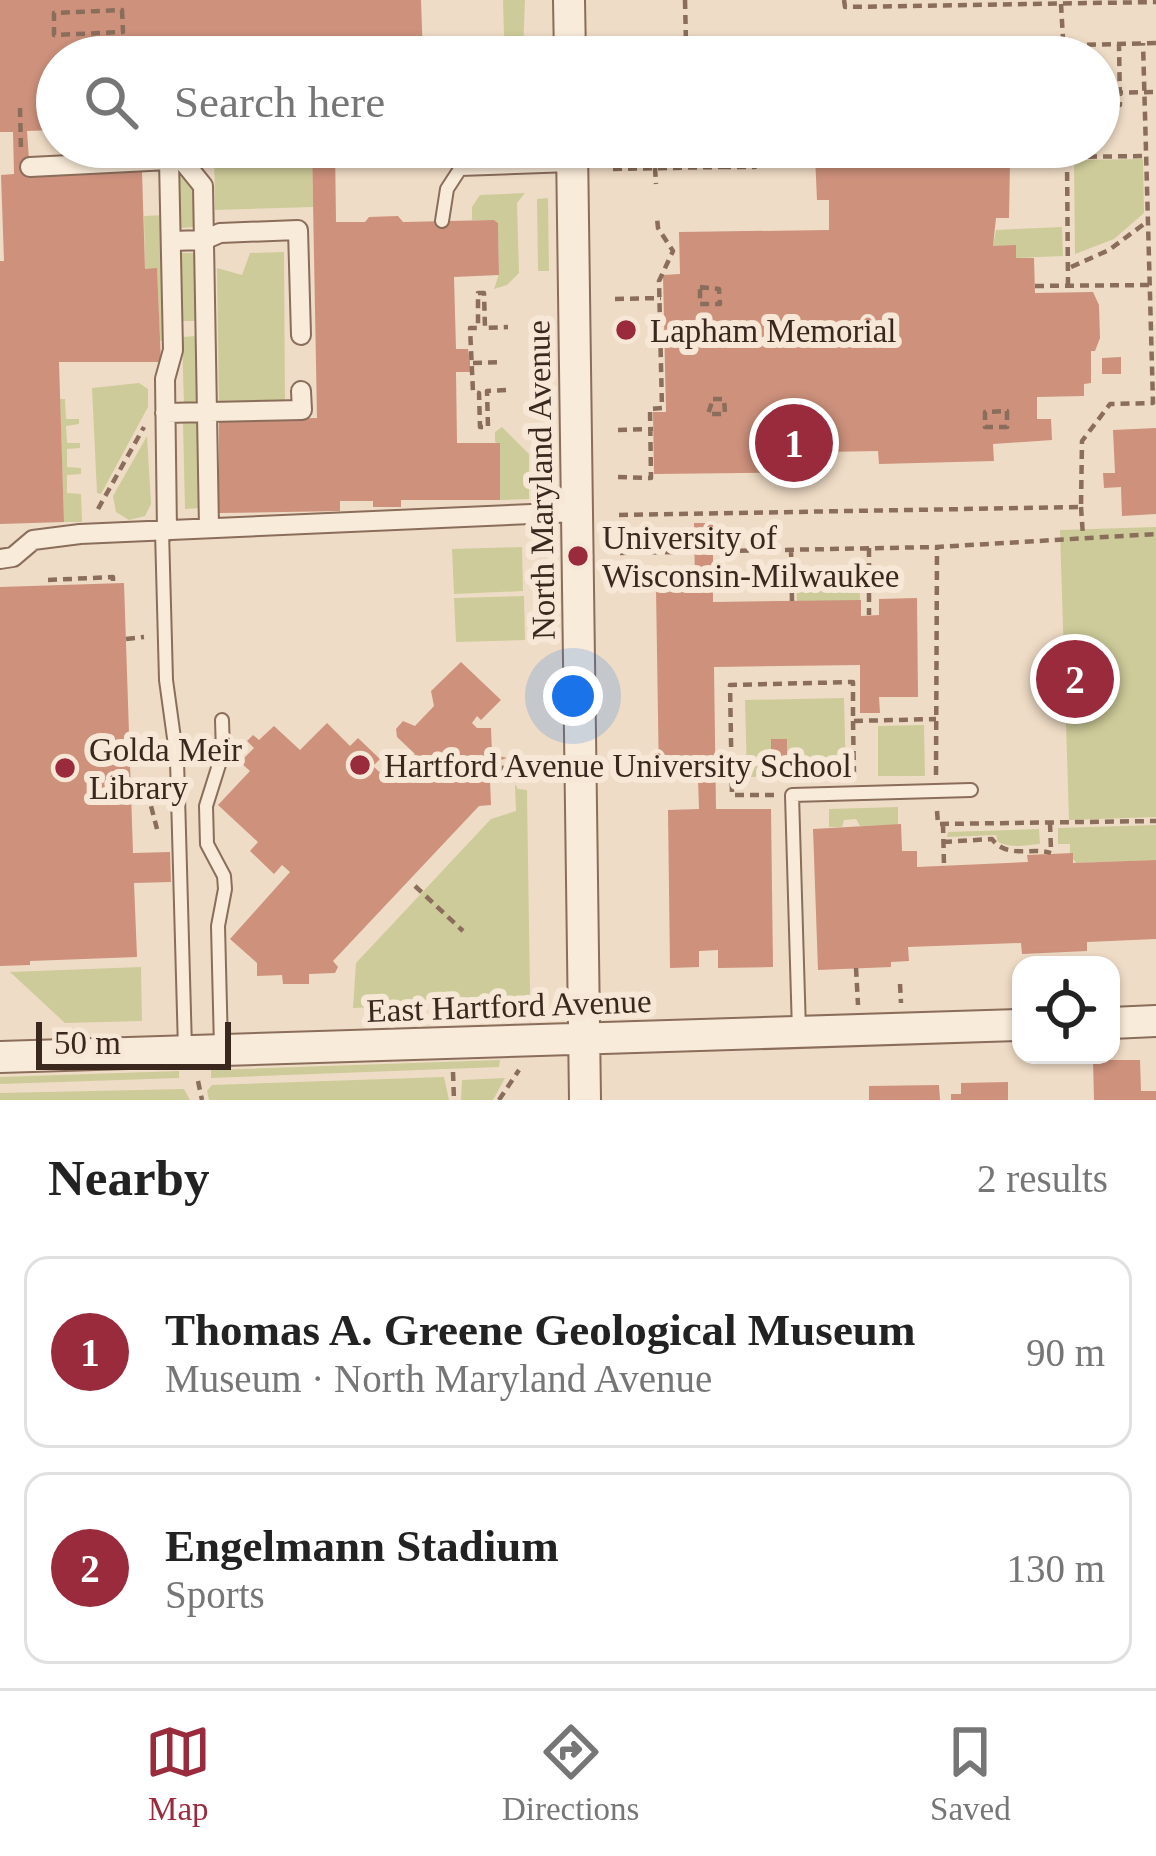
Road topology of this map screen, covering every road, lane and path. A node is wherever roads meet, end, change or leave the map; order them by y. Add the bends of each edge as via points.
1 (569, 0) edge
2 (686, 0) edge
3 (844, 0) edge
4 (1156, 2) edge
5 (1061, 4) junction
6 (123, 32) joint
7 (570, 36) edge
8 (686, 36) edge
9 (1063, 36) edge
10 (1143, 43) junction
11 (1156, 43) edge
12 (1120, 44) edge
13 (1120, 92) joint
14 (1145, 92) junction
15 (1156, 92) edge
16 (1120, 105) edge
17 (20, 108) dead end
18 (1146, 127) junction
19 (1156, 127) edge
20 (1120, 156) edge
21 (1146, 156) junction
22 (26, 167) joint
23 (36, 167) edge
24 (169, 168) edge
25 (188, 168) edge
26 (469, 168) edge
27 (572, 168) edge
28 (656, 168) joint
29 (1067, 168) edge
30 (613, 169) dead end
31 (656, 184) dead end
32 (1152, 204) edge
33 (657, 218) dead end
34 (442, 220) dead end
35 (1148, 221) junction
36 (204, 240) junction
37 (172, 241) junction
38 (1068, 268) junction
39 (1150, 284) junction
40 (1035, 286) dead end
41 (1068, 286) junction
42 (661, 298) junction
43 (615, 299) dead end
44 (508, 327) dead end
45 (301, 335) dead end
46 (503, 362) dead end
47 (471, 363) junction
48 (302, 391) dead end
49 (506, 391) dead end
50 (207, 412) junction
51 (165, 413) junction
52 (618, 430) dead end
53 (652, 430) junction
54 (618, 477) dead end
55 (1082, 507) junction
56 (98, 509) dead end
57 (577, 512) junction
58 (619, 514) dead end
59 (209, 529) junction
60 (164, 531) junction
61 (1156, 533) edge
62 (1083, 536) junction
63 (937, 547) junction
64 (790, 548) junction
65 (868, 548) junction
66 (620, 553) dead end
67 (0, 559) edge
68 (48, 580) dead end
69 (113, 583) dead end
70 (792, 601) dead end
71 (869, 615) dead end
72 (936, 718) junction
73 (223, 720) dead end
74 (853, 721) junction
75 (538, 766) dead end
76 (502, 768) dead end
77 (131, 784) dead end
78 (971, 790) dead end
79 (936, 791) junction
80 (855, 793) junction
81 (793, 795) junction
82 (1156, 821) edge
83 (1050, 823) junction
84 (943, 824) junction
85 (158, 836) dead end
86 (943, 842) junction
87 (944, 866) dead end
88 (415, 886) dead end
89 (463, 931) dead end
90 (856, 968) dead end
91 (900, 984) dead end
92 (901, 1003) dead end
93 (857, 1005) dead end
94 (1156, 1021) edge
95 (1120, 1023) edge
96 (1012, 1025) edge
97 (799, 1032) junction
98 (584, 1039) junction
99 (220, 1049) junction
100 (185, 1051) junction
101 (0, 1058) edge
102 (520, 1070) dead end
103 (453, 1072) dead end
104 (198, 1081) dead end
105 (202, 1100) edge
106 (454, 1100) edge
107 (499, 1100) edge
108 (585, 1100) edge

1 - 7 street
2 - 8 path
3 - 5 path via 844,7
4 - 5 path
5 - 9 path
6 - 6 path via 122,10 54,14 54,34
10 - 11 path
10 - 12 path
10 - 14 path
13 - 14 path
13 - 16 path
14 - 15 path
14 - 18 path
17 - 22 path
18 - 19 path
18 - 21 path
20 - 21 path
21 - 32 path
22 - 23 street
24 - 37 street
25 - 36 street via 203,187
26 - 34 lane via 447,189
27 - 57 street, North Maryland Avenue
28 - 30 path
28 - 31 path
29 - 38 path
32 - 35 path
33 - 42 path via 673,251 659,281
35 - 38 path
35 - 39 path
36 - 37 street
36 - 45 street via 220,232 298,230
36 - 50 street
37 - 51 street
38 - 41 path
39 - 41 path
39 - 55 path via 1153,404 1110,404 1082,441
40 - 41 path
42 - 43 path
42 - 53 path via 662,408 650,409
44 - 47 path via 485,328 484,292 478,293
46 - 47 path
47 - 49 path via 480,427 488,427 487,391
48 - 50 street via 302,410
50 - 51 street
50 - 59 street
51 - 56 path via 152,412
51 - 60 street
52 - 53 path
53 - 54 path via 651,478
55 - 58 path
55 - 62 path
57 - 59 street
57 - 98 street, North Maryland Avenue
59 - 60 street
60 - 67 street via 33,540
60 - 100 lane
61 - 62 path
62 - 63 path
63 - 65 path
63 - 72 path
64 - 65 path
64 - 66 path
64 - 70 path
65 - 71 path
68 - 69 path
72 - 74 path
72 - 79 path
73 - 99 lane via 223,752 206,806 207,844 225,889
74 - 80 path
74 - 81 path via 853,682 730,685 732,795
75 - 76 path
77 - 85 path via 151,806
78 - 79 lane
79 - 80 lane
79 - 84 path
80 - 81 lane
81 - 97 lane
82 - 83 path
83 - 84 path
83 - 86 path via 1051,852 1011,852 992,838
84 - 86 path
86 - 87 path
88 - 89 path
90 - 93 path
91 - 92 path
94 - 95 street
96 - 97 street, East Hartford Avenue
97 - 98 street, East Hartford Avenue
98 - 99 street, East Hartford Avenue
98 - 108 street, North Maryland Avenue
99 - 100 street, East Hartford Avenue
100 - 101 street, East Hartford Avenue
102 - 107 path
103 - 106 path
104 - 105 path

